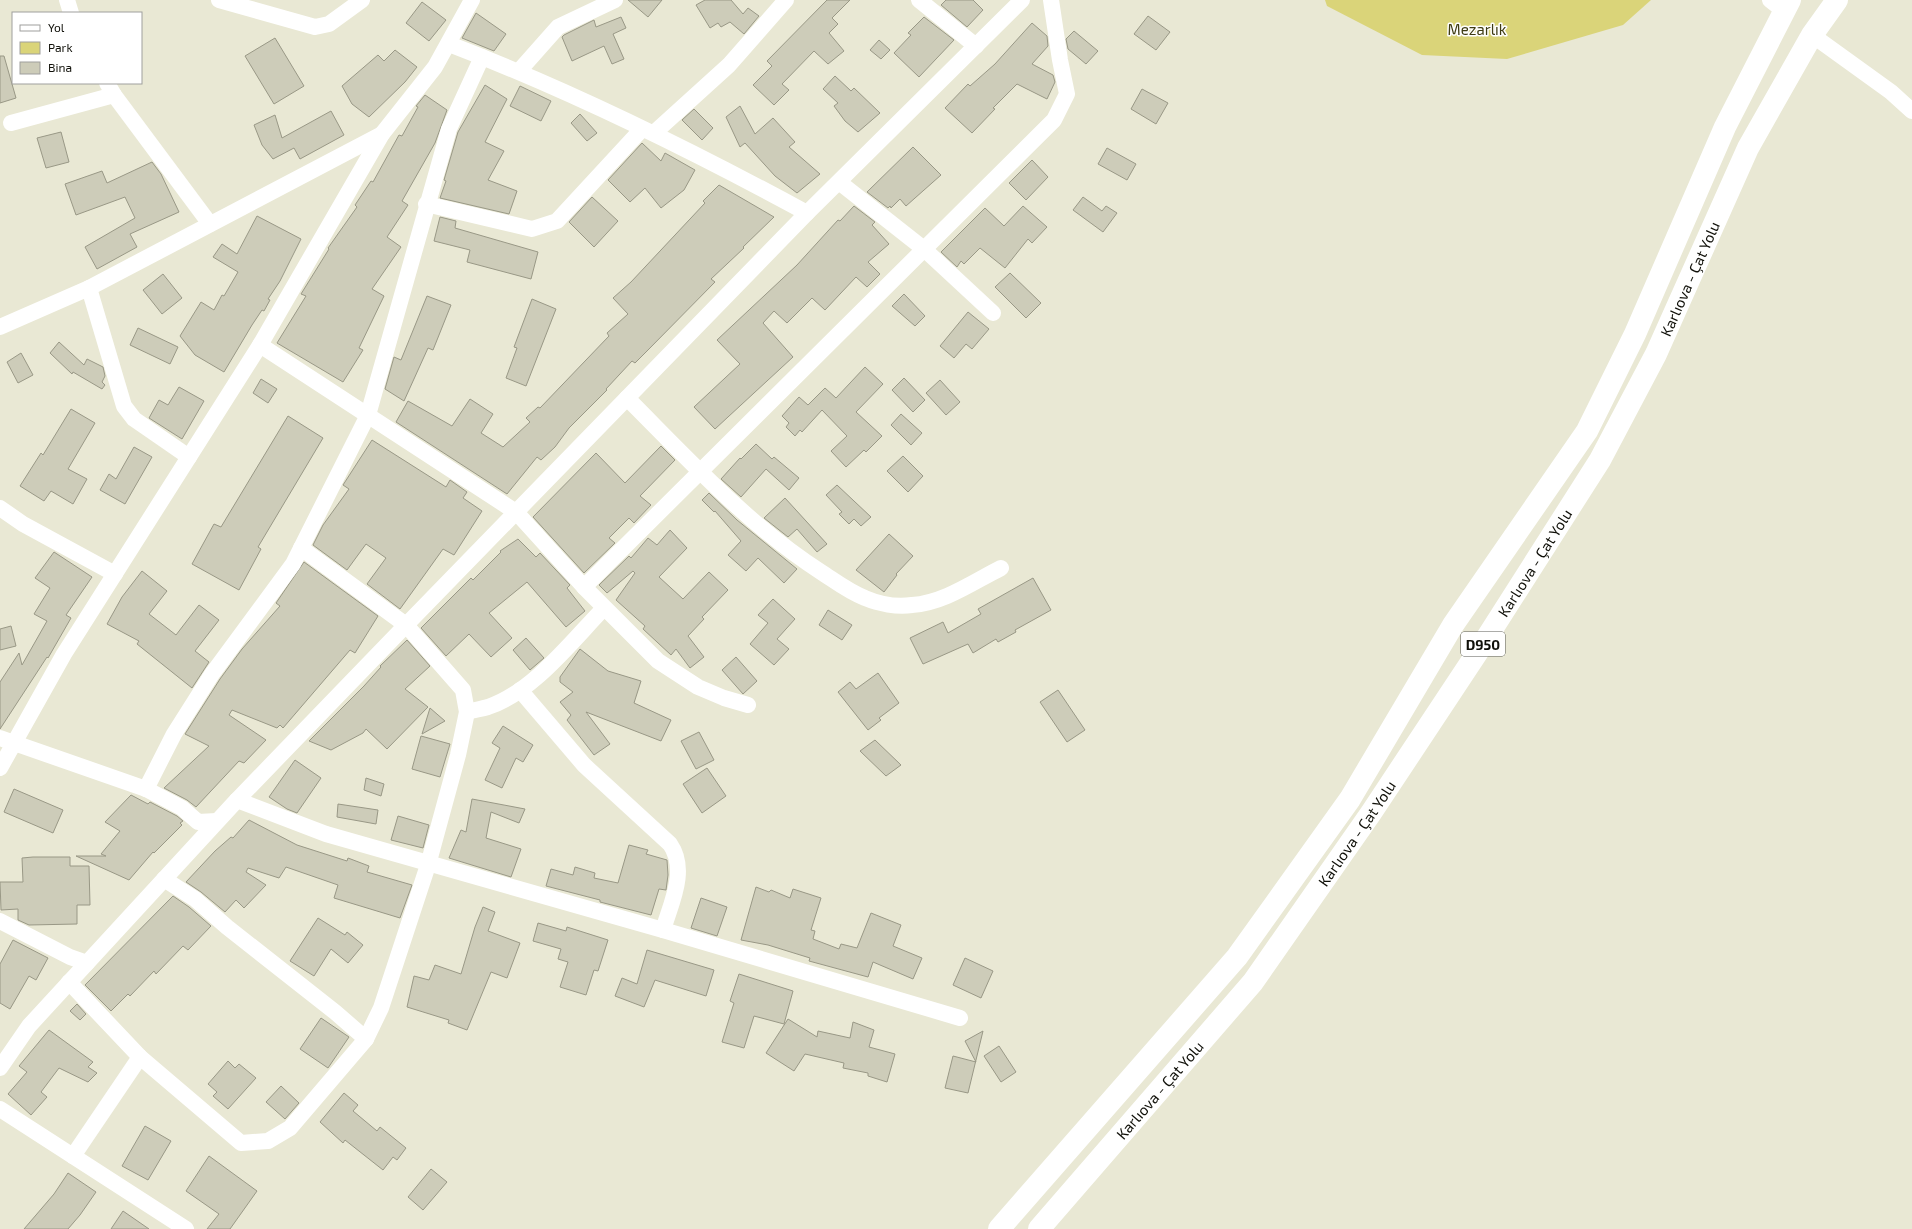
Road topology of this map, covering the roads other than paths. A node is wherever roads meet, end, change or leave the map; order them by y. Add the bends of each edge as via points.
1 (67, 0) edge
2 (219, 0) edge
3 (362, 0) edge
4 (472, 0) edge
5 (615, 0) edge
6 (786, 0) edge
7 (919, 0) edge
8 (1022, 0) edge
9 (1051, 0) edge
10 (1837, 0) edge
11 (1781, 4) edge
12 (70, 12) edge
13 (1812, 35) junction
14 (449, 44) junction
15 (976, 46) junction
16 (482, 57) junction
17 (519, 71) junction
18 (110, 89) edge
19 (1912, 111) edge
20 (11, 123) dead end
21 (648, 131) junction
22 (382, 134) junction
23 (839, 182) junction
24 (426, 204) junction
25 (807, 213) junction
26 (210, 224) junction
27 (924, 249) junction
28 (89, 288) junction
29 (993, 313) dead end
30 (0, 327) edge
31 (260, 345) junction
32 (627, 398) junction
33 (368, 415) junction
34 (189, 458) junction
35 (701, 471) junction
36 (0, 508) edge
37 (516, 512) junction
38 (301, 548) junction
39 (1001, 568) dead end
40 (115, 574) junction
41 (584, 587) junction
42 (604, 608) junction
43 (406, 625) junction
44 (520, 690) junction
45 (748, 704) dead end
46 (467, 712) junction
47 (7, 740) edge
48 (0, 768) edge
49 (146, 789) junction
50 (237, 800) junction
51 (217, 821) junction
52 (428, 865) junction
53 (164, 879) junction
54 (0, 921) edge
55 (663, 930) junction
56 (87, 963) junction
57 (70, 982) junction
58 (960, 1018) dead end
59 (29, 1026) junction
60 (366, 1039) junction
61 (0, 1048) edge
62 (140, 1057) junction
63 (0, 1068) edge
64 (0, 1109) edge
65 (73, 1156) junction
66 (186, 1229) edge
67 (999, 1229) edge
68 (1039, 1229) edge

1 - 12 street
2 - 3 street via 315,27 329,24
4 - 14 street
5 - 17 street via 558,27
6 - 21 street via 729,65
7 - 15 street
8 - 15 street
9 - 27 street via 1067,94 1054,120
10 - 13 highway, Karlıova - Çat Yolu / D950
11 - 67 highway, Karlıova - Çat Yolu / D950 via 1635,334 1587,431 1453,625 1350,799 1237,957
13 - 19 street via 1891,92
13 - 68 highway, Karlıova - Çat Yolu / D950 via 1748,148 1656,354 1600,460 1477,653 1371,813 1253,982
14 - 16 street
14 - 22 street via 435,67
15 - 23 street
16 - 17 street
16 - 24 street via 449,129
17 - 21 street
18 - 20 street
18 - 26 street
21 - 24 street via 557,221 532,229
21 - 25 street
22 - 26 street
22 - 31 street
23 - 25 street
23 - 27 street
24 - 33 street
25 - 32 street
26 - 28 street
27 - 29 street
27 - 35 street
28 - 30 street
28 - 34 street via 124,406 134,419
31 - 33 street
31 - 34 street
32 - 35 street
32 - 37 street
33 - 37 street
33 - 38 street
34 - 40 street
35 - 39 street via 785,546 864,598 895,605 927,603
35 - 41 street
36 - 40 street via 23,524
37 - 41 street
37 - 43 street
38 - 43 street
38 - 49 street via 293,564 212,674 174,734
40 - 47 street
41 - 42 street
42 - 44 street
42 - 45 street via 658,661 679,676 724,698
43 - 46 street via 463,690
43 - 50 street
44 - 46 street via 489,707
44 - 55 street via 584,765 675,850 678,877
46 - 52 street
47 - 48 street
47 - 49 street
49 - 51 street via 182,808 198,822
50 - 51 street
50 - 52 street via 326,834
51 - 53 street
52 - 55 street
52 - 60 street via 381,1008
53 - 56 street
53 - 60 street via 195,899
54 - 56 street
55 - 58 street
56 - 57 street
57 - 59 street
57 - 62 street
59 - 61 street
59 - 63 street
60 - 62 street via 290,1128 277,1138 260,1143 241,1143
62 - 65 street
64 - 65 street
65 - 66 street

